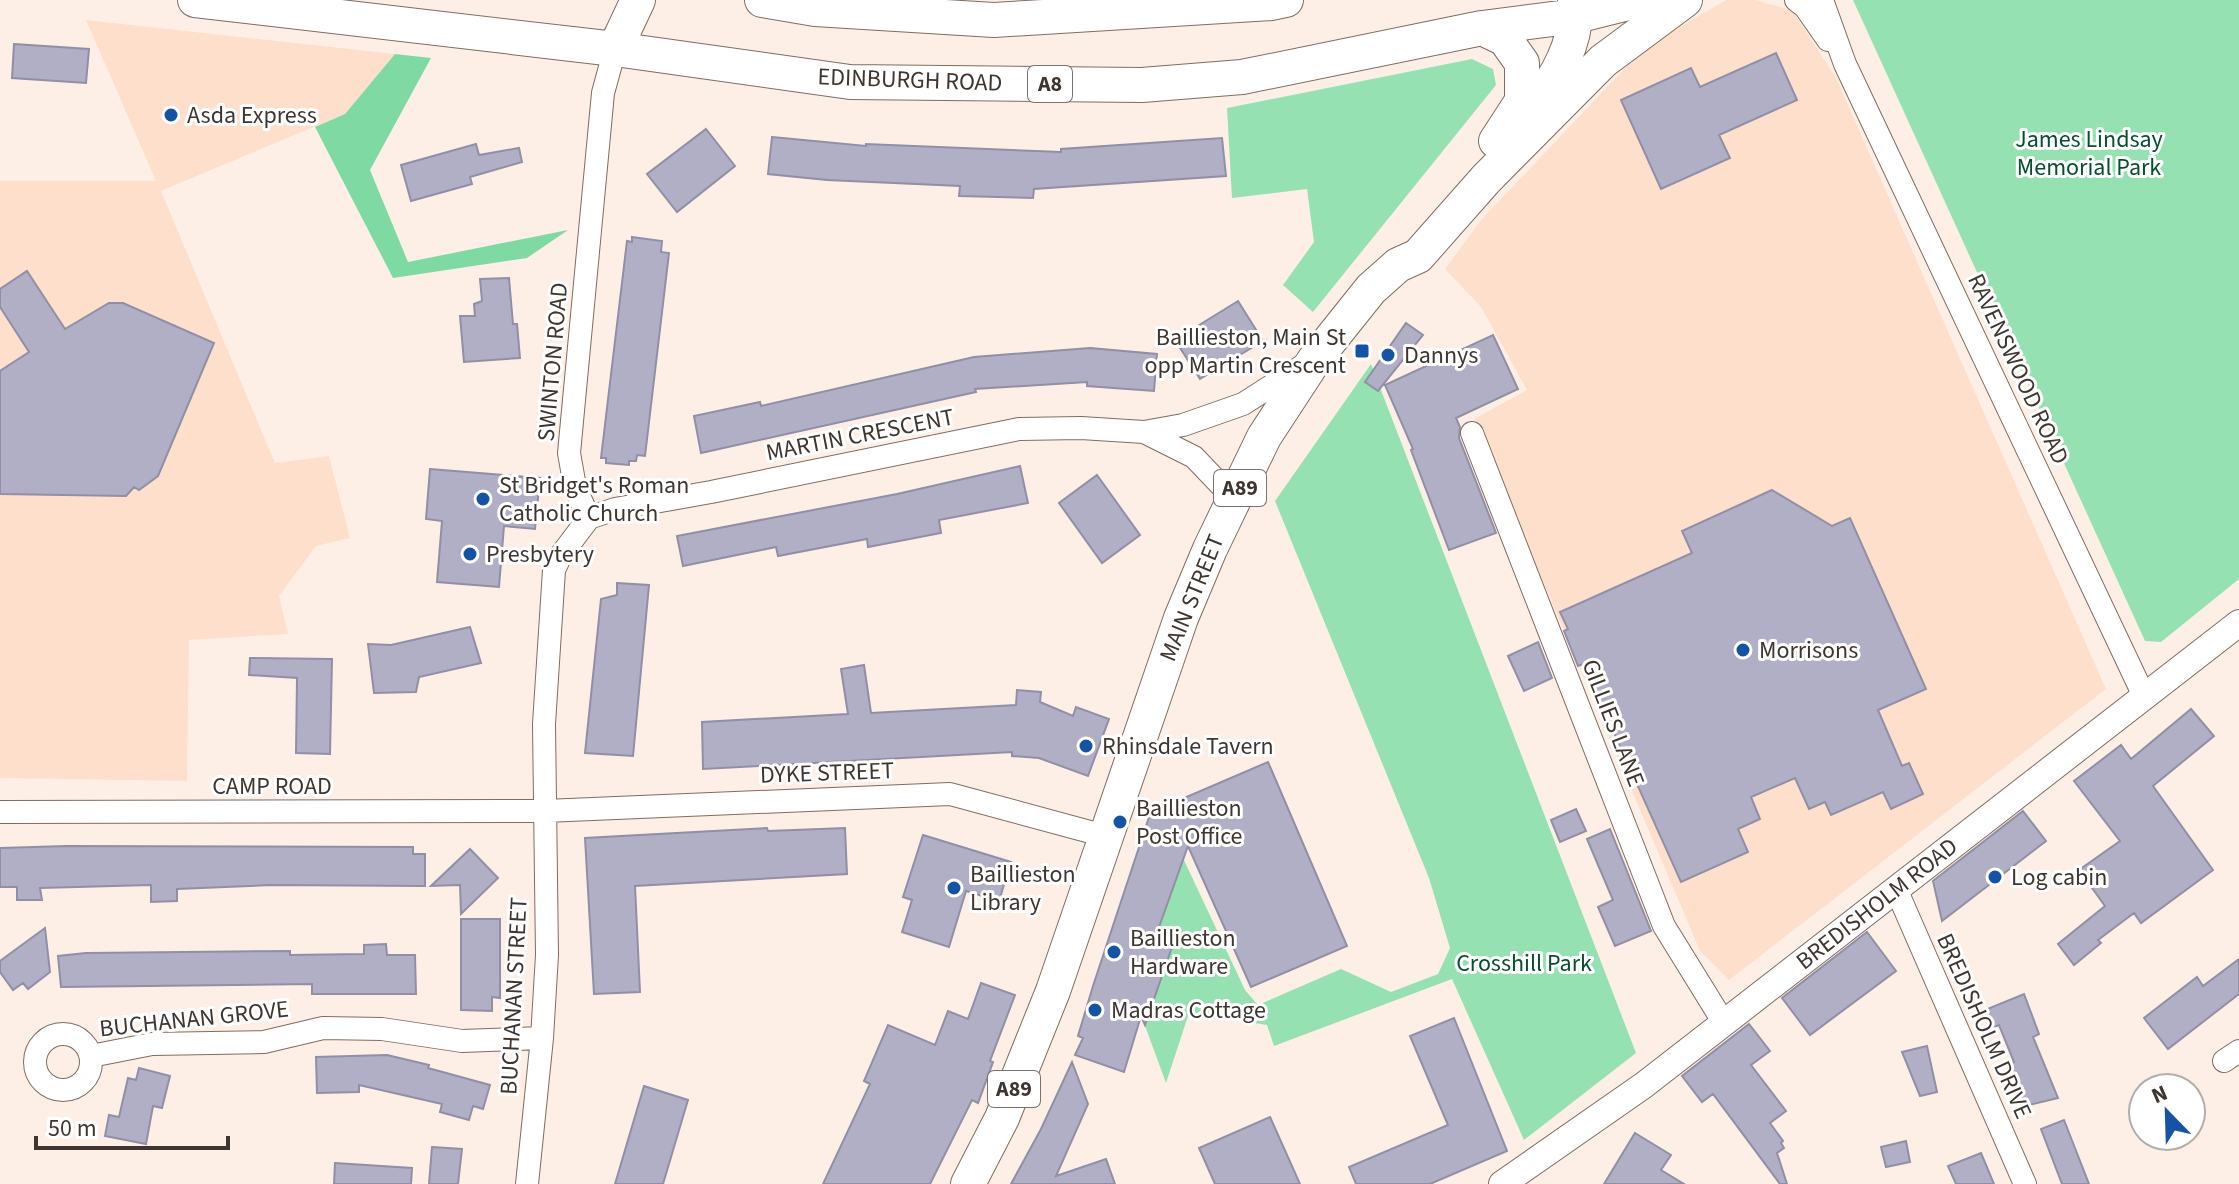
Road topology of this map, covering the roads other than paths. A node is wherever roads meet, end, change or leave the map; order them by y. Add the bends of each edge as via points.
1 (195, 0) edge
2 (638, 0) edge
3 (762, 0) edge
4 (1286, 0) edge
5 (1640, 0) edge
6 (1685, 0) edge
7 (1796, 0) edge
8 (1822, 0) edge
9 (1576, 8) edge
10 (1482, 28) junction
11 (615, 49) junction
12 (1845, 64) junction
13 (1496, 141) junction
14 (1398, 265) junction
15 (1315, 359) junction
16 (1144, 432) junction
17 (1472, 433) dead end
18 (1234, 499) junction
19 (589, 518) junction
20 (2239, 623) edge
21 (2144, 696) junction
22 (545, 811) junction
23 (0, 812) edge
24 (1105, 836) junction
25 (1896, 889) junction
26 (1724, 1023) junction
27 (542, 1038) junction
28 (91, 1056) dead end
29 (1508, 1183) edge
30 (527, 1184) edge
31 (968, 1184) edge
32 (2025, 1184) edge

1 - 11 main road, EDINBURGH ROAD / A8
2 - 11 main road
3 - 4 main road via 815,9 994,20
5 - 9 main road, A8
6 - 14 main road, A89 via 1603,61 1418,256
7 - 12 street, RAVENSWOOD ROAD
8 - 12 street, RAVENSWOOD ROAD
9 - 10 main road, EDINBURGH ROAD / A8
9 - 13 main road, A89 via 1551,84
10 - 11 main road, EDINBURGH ROAD / A8 via 1242,77 1142,85 850,82
10 - 13 main road via 1505,39 1522,63 1522,101
11 - 19 street, SWINTON ROAD via 603,93 569,453 575,487
12 - 21 street, RAVENSWOOD ROAD
13 - 14 main road, A89 via 1417,222 1401,248
14 - 15 main road, MAIN STREET / A89 via 1371,289
15 - 16 street, MARTIN CRESCENT via 1243,404
15 - 18 main road, MAIN STREET / A89 via 1264,437
16 - 18 street, MARTIN CRESCENT via 1194,457
16 - 19 street, MARTIN CRESCENT via 1019,429
17 - 26 street, GILLIES LANE via 1664,926
18 - 24 main road, MAIN STREET / A89 via 1181,618
19 - 22 street via 554,570 544,724
20 - 21 street, BREDISHOLM ROAD
21 - 25 street, BREDISHOLM ROAD
22 - 23 street, CAMP ROAD
22 - 24 street, DYKE STREET via 950,794
22 - 27 street, BUCHANAN STREET
24 - 31 main road, A89 via 1050,1000 1002,1118
25 - 26 street, BREDISHOLM ROAD
25 - 32 street, BREDISHOLM DRIVE
26 - 29 street, BREDISHOLM ROAD
27 - 28 street, BUCHANAN GROVE via 462,1041 382,1029 323,1028 264,1042 152,1044
27 - 30 street, BUCHANAN STREET

